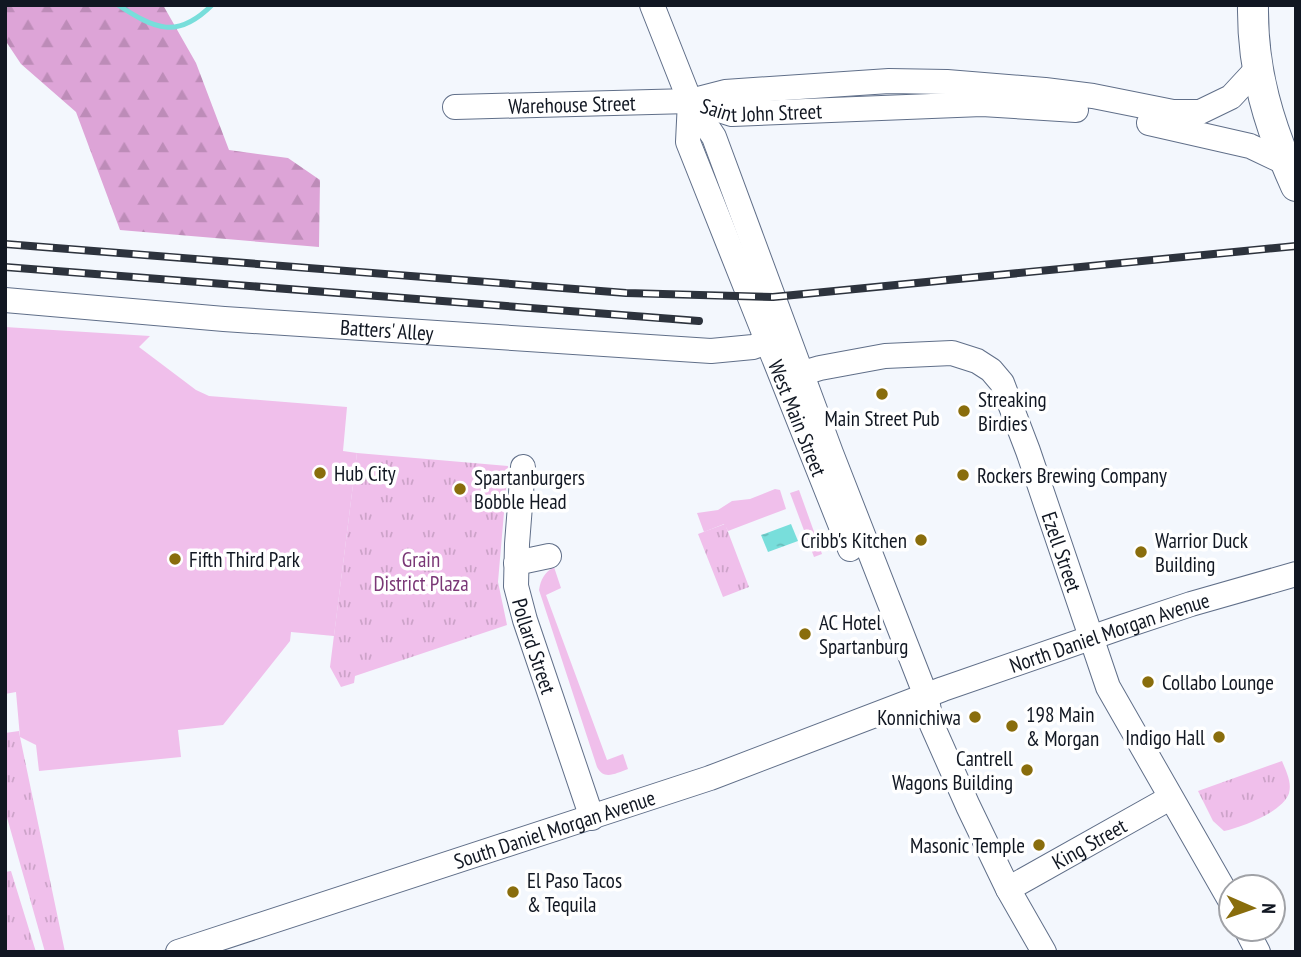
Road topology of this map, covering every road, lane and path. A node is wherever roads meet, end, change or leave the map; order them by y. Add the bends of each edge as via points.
1 (652, 5) edge
2 (1253, 5) edge
3 (1256, 70) junction
4 (690, 101) junction
5 (455, 107) dead end
6 (1291, 174) edge
7 (5, 300) edge
8 (767, 342) junction
9 (803, 373) junction
10 (523, 467) dead end
11 (549, 556) dead end
12 (516, 563) junction
13 (1296, 574) edge
14 (1091, 638) junction
15 (919, 699) junction
16 (1170, 798) junction
17 (592, 818) junction
18 (1217, 878) edge
19 (1008, 889) junction
20 (209, 947) edge
21 (178, 952) edge
22 (1044, 952) edge

1 - 4 street, West Main Street
2 - 3 main road
3 - 4 street, Saint John Street via 1231,97 1200,112 1173,113 1045,90 900,81 725,92
3 - 6 main road
4 - 5 street, Warehouse Street
4 - 6 street, Saint John Street via 732,114 982,104 1056,108 1126,117 1250,145
4 - 8 street, West Main Street via 688,142
4 - 9 street, West Main Street via 714,137
7 - 8 street, Batters' Alley via 712,351
8 - 15 street, West Main Street
9 - 14 street, Ezell Street via 885,356 953,353 990,370 1009,398
9 - 15 street, West Main Street
10 - 12 street, Pollard Street
11 - 12 street
12 - 17 street, Pollard Street via 516,586 525,620
13 - 14 street, North Daniel Morgan Avenue
14 - 15 street, North Daniel Morgan Avenue
14 - 16 street, Ezell Street via 1108,687
15 - 17 street, South Daniel Morgan Avenue via 735,770
15 - 19 street, West Main Street
16 - 18 street, Ezell Street
16 - 19 street, King Street
17 - 20 street, South Daniel Morgan Avenue
19 - 22 street, West Main Street
20 - 21 street, South Daniel Morgan Avenue

